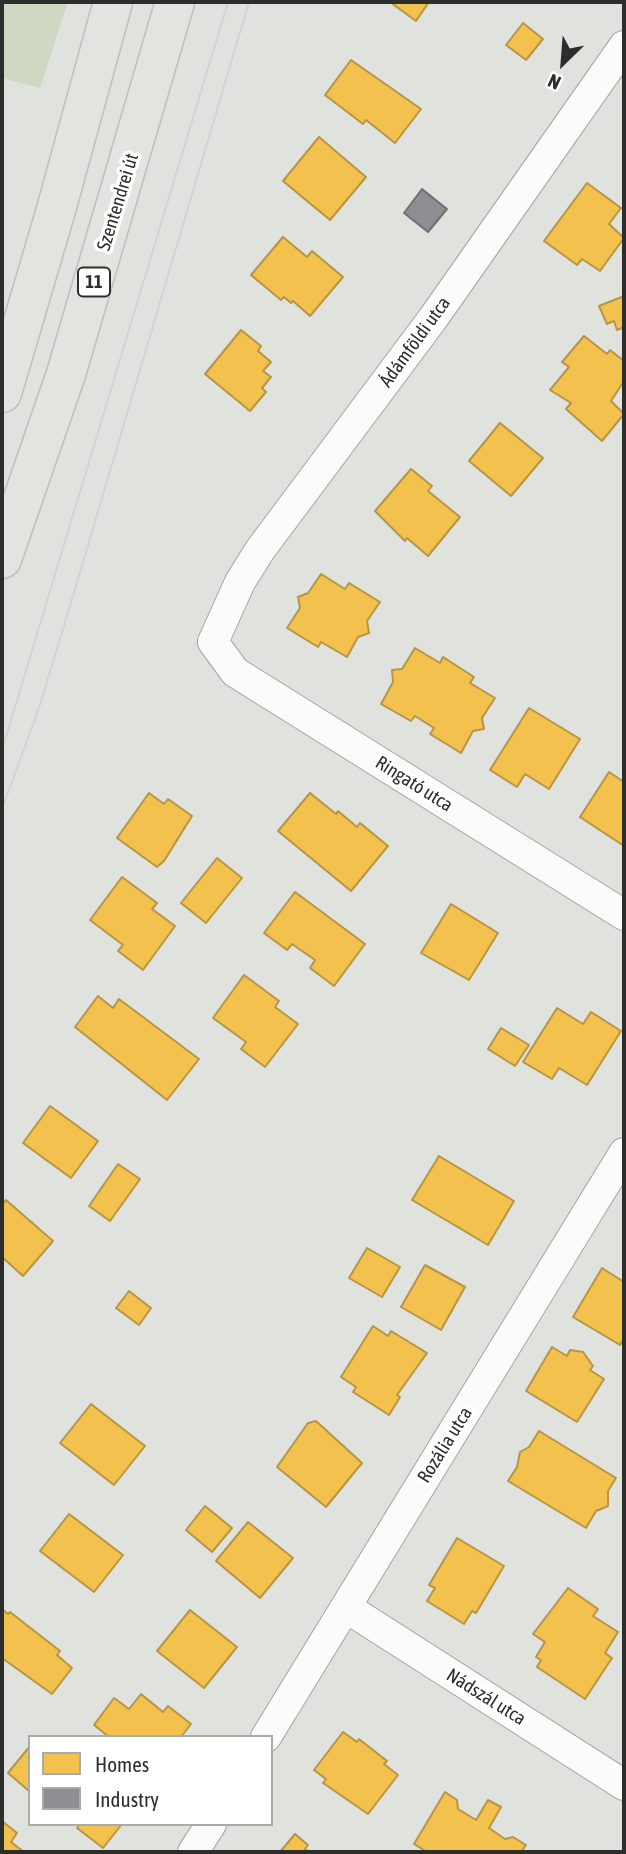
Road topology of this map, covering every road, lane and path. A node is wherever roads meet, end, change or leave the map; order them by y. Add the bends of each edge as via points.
1 (113, 2) edge
2 (175, 2) edge
3 (624, 46) edge
4 (2, 393) edge
5 (2, 559) edge
6 (213, 642) joint
7 (624, 915) edge
8 (624, 1153) edge
9 (347, 1608) junction
10 (267, 1735) edge
11 (624, 1785) edge
12 (210, 1826) edge
13 (193, 1852) edge

1 - 4 main road
2 - 5 main road, Szentendrei út / 11 via 66,374
3 - 6 street, Ádámföldi utca via 434,317 260,550
6 - 7 street, Ringató utca via 235,671
8 - 9 street, Rozália utca
9 - 10 street, Rozália utca
9 - 11 street, Nádszál utca
12 - 13 street

